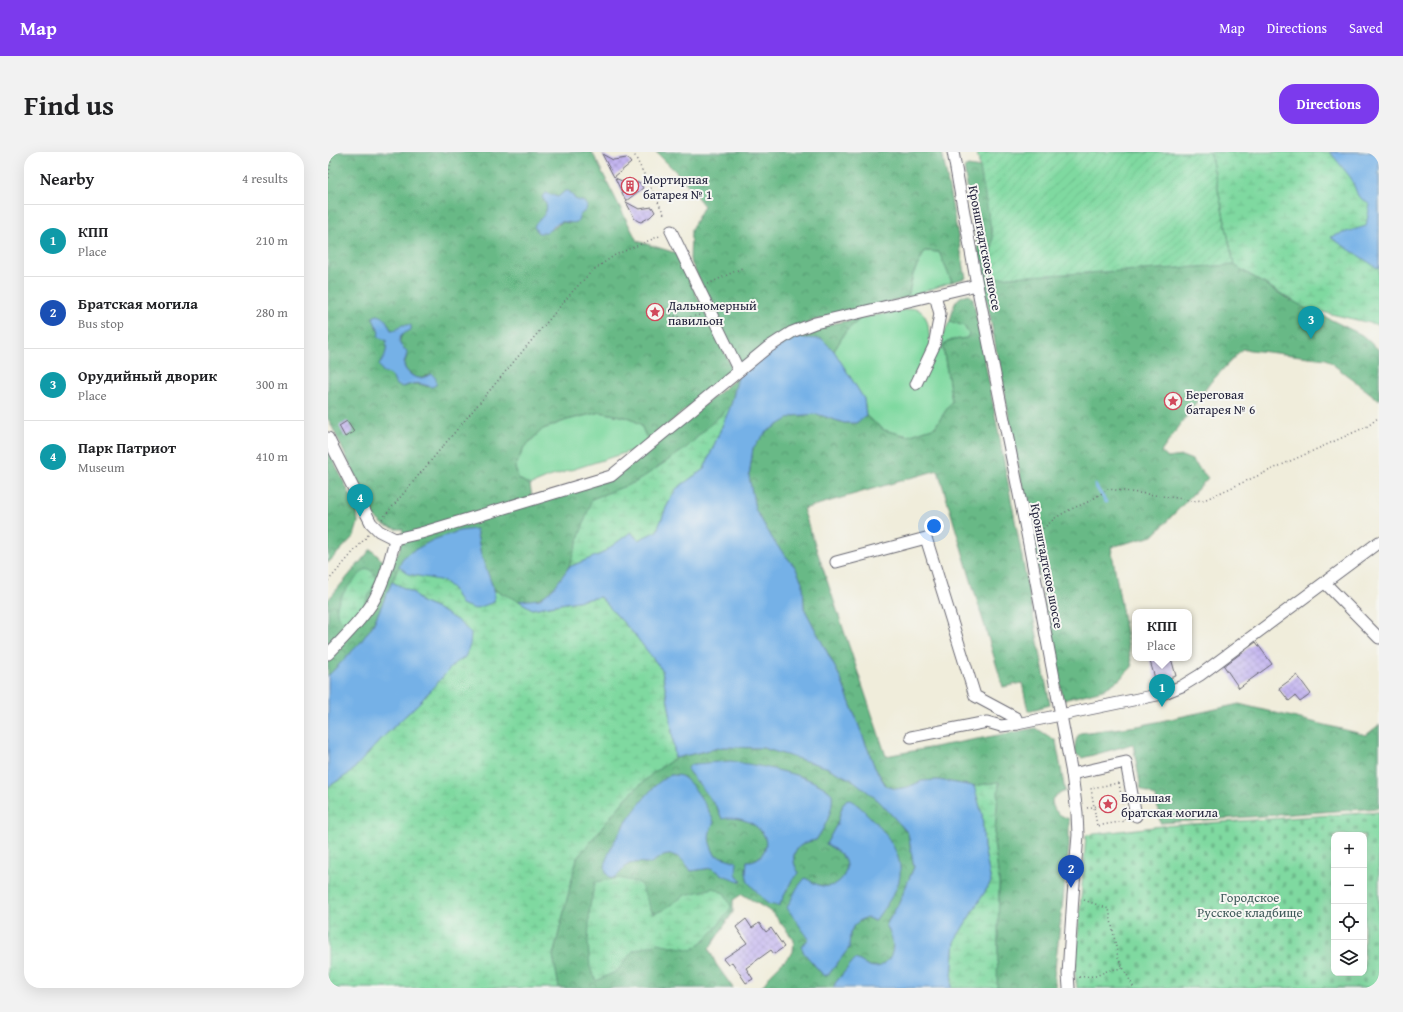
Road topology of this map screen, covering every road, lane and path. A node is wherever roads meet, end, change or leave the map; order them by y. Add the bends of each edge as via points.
1 (333, 152) edge
2 (633, 152) edge
3 (953, 152) edge
4 (328, 178) edge
5 (665, 216) dead end
6 (671, 231) joint
7 (742, 268) dead end
8 (977, 285) junction
9 (699, 288) junction
10 (935, 295) junction
11 (655, 312) dead end
12 (711, 313) junction
13 (739, 371) junction
14 (916, 384) dead end
15 (1379, 417) edge
16 (328, 438) edge
17 (377, 524) junction
18 (1037, 534) dead end
19 (395, 539) junction
20 (1379, 542) edge
21 (836, 562) dead end
22 (328, 581) edge
23 (1325, 583) junction
24 (1379, 638) edge
25 (328, 654) edge
26 (1060, 715) junction
27 (1017, 724) junction
28 (911, 737) dead end
29 (1072, 774) junction
30 (1104, 804) junction
31 (1094, 807) junction
32 (1083, 809) dead end
33 (1136, 816) dead end
34 (1073, 896) junction
35 (1123, 968) junction
36 (1069, 983) edge
37 (1134, 988) edge

1 - 4 path
2 - 5 path
3 - 8 street, Кронштадтское шоссе
6 - 9 street
6 - 17 path via 615,255 592,271
7 - 9 path
8 - 10 street
8 - 26 street, Кронштадтское шоссе
9 - 12 street
10 - 13 street via 815,323 792,332
10 - 14 street via 940,314 934,346
11 - 12 path via 686,318
12 - 13 street
13 - 19 street via 611,476
15 - 18 path via 1368,426 1204,500 1191,501 1108,489 1055,518
16 - 17 street via 370,523
17 - 19 street
17 - 22 path
19 - 25 street via 386,572 371,605
20 - 23 street
21 - 27 street via 926,538 975,696 1016,718
23 - 24 street
23 - 26 street via 1182,686 1162,694
26 - 27 street
26 - 29 street, Кронштадтское шоссе
27 - 28 street via 1002,726 986,722
29 - 33 street via 1126,762
29 - 34 street, Кронштадтское шоссе via 1078,835
30 - 30 path via 1104,809 1114,807 1112,798 1103,800
30 - 31 path
31 - 31 path via 1098,826 1125,821 1119,783 1091,788
31 - 32 path
34 - 35 path via 1109,909 1118,958
34 - 36 street, Кронштадтское шоссе
35 - 36 path
35 - 37 path

